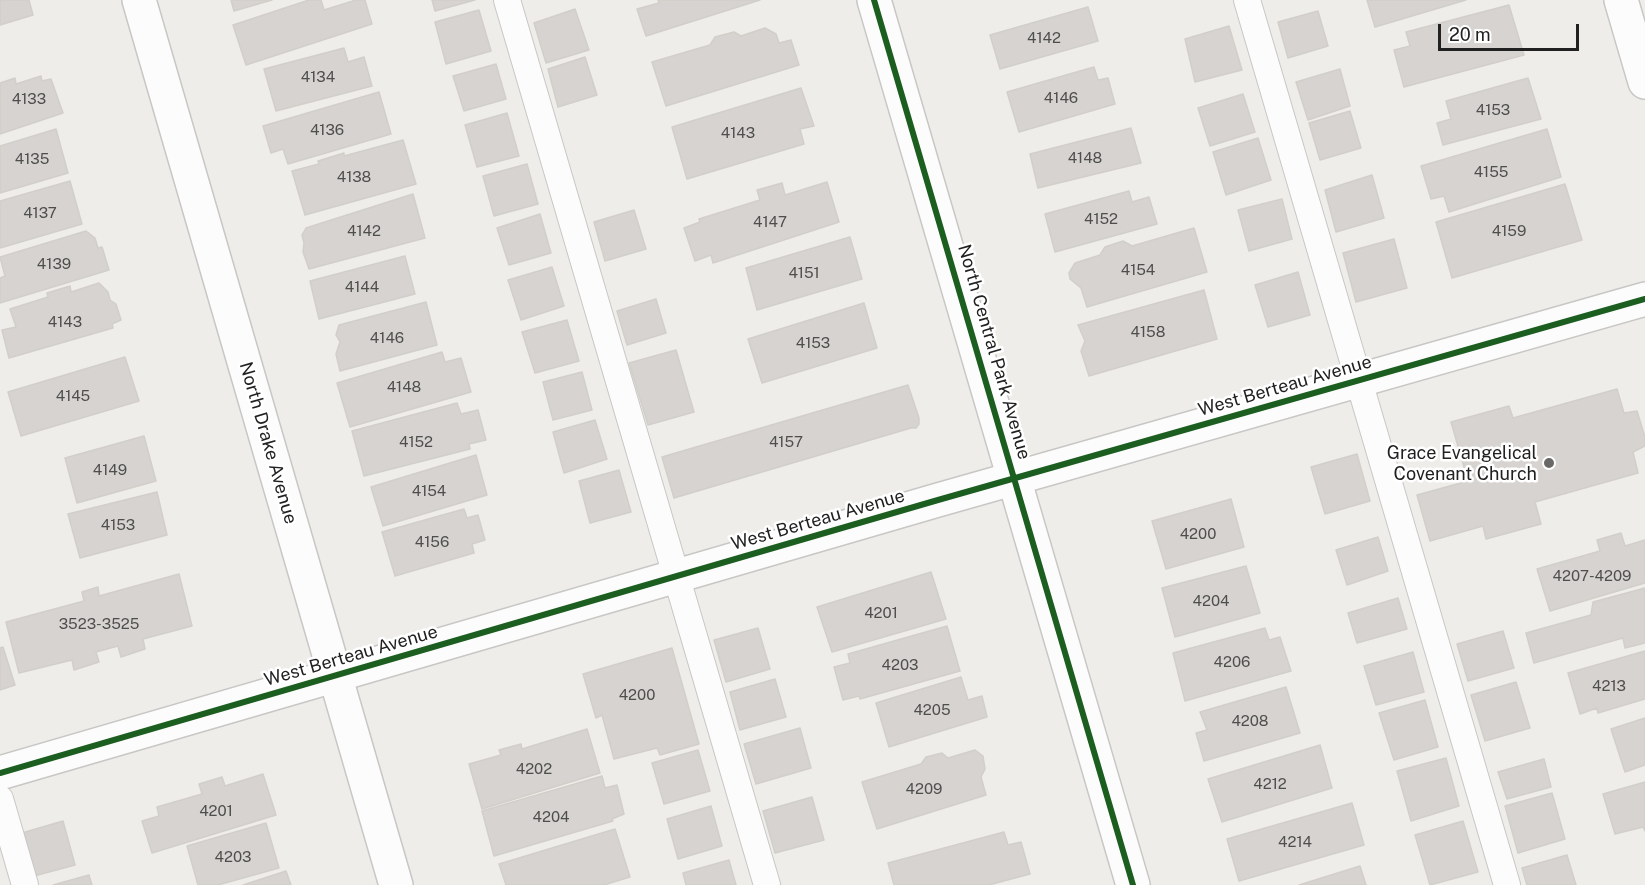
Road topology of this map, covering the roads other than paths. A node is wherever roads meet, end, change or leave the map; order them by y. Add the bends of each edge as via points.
1 (139, 0) edge
2 (507, 0) edge
3 (874, 0) edge
4 (1247, 0) edge
5 (1621, 0) edge
6 (1645, 82) edge
7 (1645, 299) edge
8 (1358, 380) junction
9 (1016, 479) junction
10 (676, 577) junction
11 (335, 676) junction
12 (0, 773) edge
13 (0, 799) edge
14 (26, 885) edge
15 (396, 885) edge
16 (767, 885) edge
17 (1133, 885) edge
18 (1507, 885) edge

1 - 11 street, North Drake Avenue
2 - 10 lane
3 - 9 street, North Central Park Avenue
4 - 8 lane
5 - 6 street
7 - 8 street, West Berteau Avenue
8 - 9 street, West Berteau Avenue
8 - 18 lane
9 - 10 street, West Berteau Avenue
9 - 17 street, North Central Park Avenue
10 - 11 street, West Berteau Avenue
10 - 16 lane
11 - 12 street, West Berteau Avenue
11 - 15 street, North Drake Avenue
13 - 14 lane

